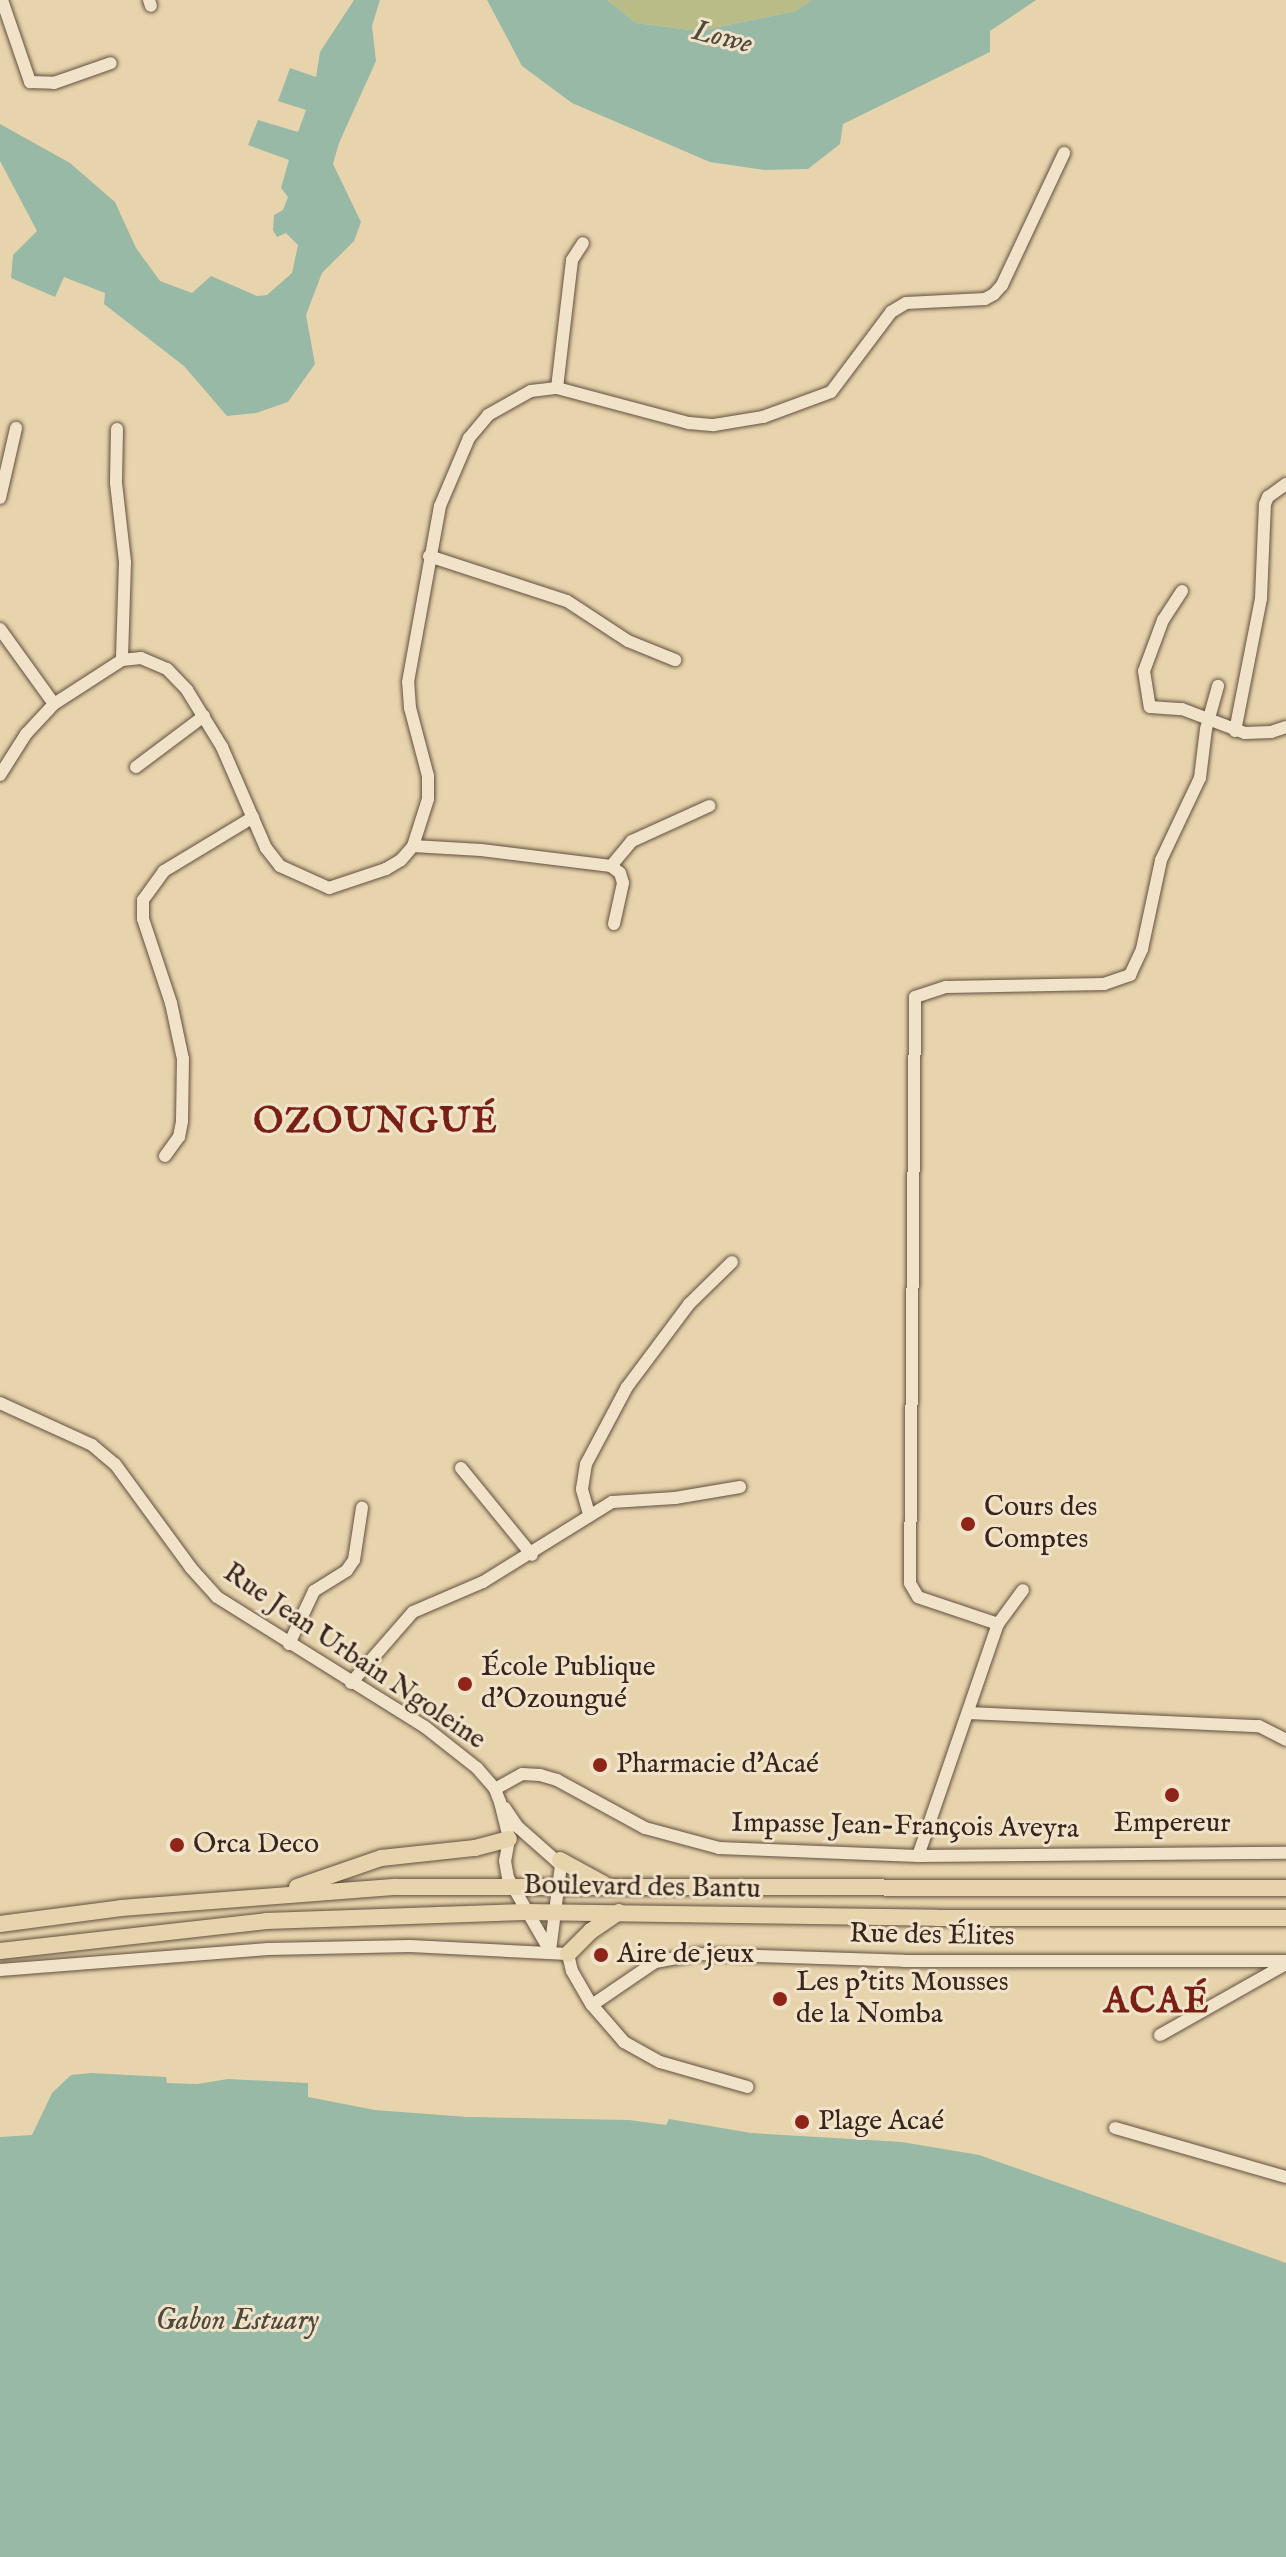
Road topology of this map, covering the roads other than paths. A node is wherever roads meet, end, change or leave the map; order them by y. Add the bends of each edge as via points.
1 (2, 0) edge
2 (111, 63) dead end
3 (1064, 153) dead end
4 (583, 243) dead end
5 (557, 388) junction
6 (16, 428) dead end
7 (117, 429) dead end
8 (1286, 484) edge
9 (0, 498) edge
10 (429, 556) junction
11 (1182, 591) dead end
12 (0, 629) edge
13 (122, 660) junction
14 (675, 660) dead end
15 (1218, 686) dead end
16 (54, 704) junction
17 (204, 716) junction
18 (1208, 719) junction
19 (1286, 727) edge
20 (1235, 731) junction
21 (136, 767) dead end
22 (0, 775) edge
23 (709, 806) dead end
24 (253, 817) junction
25 (413, 846) junction
26 (611, 866) junction
27 (614, 924) dead end
28 (165, 1156) dead end
29 (732, 1262) dead end
30 (0, 1403) edge
31 (461, 1468) dead end
32 (740, 1487) dead end
33 (362, 1508) dead end
34 (589, 1514) junction
35 (532, 1555) junction
36 (1023, 1590) dead end
37 (998, 1624) junction
38 (289, 1644) junction
39 (351, 1683) junction
40 (968, 1713) junction
41 (1286, 1740) edge
42 (495, 1789) junction
43 (500, 1802) junction
44 (509, 1839) junction
45 (1286, 1853) edge
46 (918, 1856) junction
47 (560, 1860) junction
48 (558, 1885) junction
49 (512, 1886) junction
50 (613, 1888) junction
51 (1286, 1888) edge
52 (276, 1894) junction
53 (554, 1911) junction
54 (525, 1912) junction
55 (620, 1912) junction
56 (1286, 1918) edge
57 (0, 1924) edge
58 (0, 1951) edge
59 (550, 1951) junction
60 (568, 1954) junction
61 (1286, 1963) edge
62 (0, 1970) edge
63 (592, 2005) junction
64 (1160, 2035) dead end
65 (748, 2087) dead end
66 (1115, 2128) dead end
67 (1286, 2177) edge

1 - 2 street via 30,82 54,83
3 - 5 street via 994,294 985,299 906,303 891,312 831,392 763,417 714,425
4 - 5 street via 572,260
5 - 10 street via 509,401 469,438 440,506
6 - 9 street
7 - 13 street via 116,483 125,562
8 - 20 street via 1265,504 1261,598
10 - 14 street via 567,601 628,641
10 - 25 street via 408,682 428,776 424,822
11 - 18 street via 1163,620 1146,666 1148,704
12 - 16 street
13 - 16 street
13 - 17 street via 141,658 167,669
15 - 18 street
16 - 22 street via 26,734
17 - 21 street
17 - 24 street
18 - 20 street
18 - 37 street via 1200,778 1161,860 1142,949 1130,975 1104,984 946,987 915,997 910,1583 918,1597
19 - 20 street
23 - 26 street via 632,841
24 - 25 street via 271,858 329,888 386,869
24 - 28 street via 164,871 143,900 143,919 183,1059 182,1121 179,1137
25 - 26 street
26 - 27 street via 623,883
29 - 34 street via 689,1304 627,1387 586,1464 582,1489
30 - 38 street, Rue Jean Urbain Ngoleine via 73,1435 115,1464 204,1584
31 - 35 street
32 - 34 street via 612,1502
33 - 38 street via 354,1560 314,1591
34 - 35 street
35 - 39 street via 413,1612
36 - 37 street
37 - 40 street
38 - 39 street, Rue Jean Urbain Ngoleine
39 - 42 street, Rue Jean Urbain Ngoleine via 444,1740
40 - 41 street via 1259,1726
40 - 46 street
42 - 43 street, Rue Jean Urbain Ngoleine
42 - 46 street, Impasse Jean-François Aveyra via 522,1774 540,1775 645,1828 719,1848
43 - 44 street
43 - 47 street via 518,1827
44 - 49 street via 505,1861
44 - 52 highway via 381,1858
45 - 46 street, Impasse Jean-François Aveyra
47 - 48 street
47 - 50 highway
48 - 49 highway, Boulevard des Bantu
48 - 50 highway, Boulevard des Bantu
48 - 53 street
49 - 52 highway, Boulevard des Bantu
49 - 54 street
50 - 51 highway, Boulevard des Bantu
52 - 57 highway, Boulevard des Bantu
53 - 54 highway, Boulevard des Bantu
53 - 55 highway, Boulevard des Bantu
53 - 59 street
54 - 58 highway, Boulevard des Bantu via 266,1921
54 - 59 street
55 - 56 highway, Boulevard des Bantu
55 - 60 highway
59 - 60 street
59 - 62 street via 410,1946 268,1949
60 - 63 street
61 - 63 street, Rue des Élites via 698,1954 655,1962
61 - 64 street
63 - 65 street via 606,2025 642,2054
66 - 67 street

